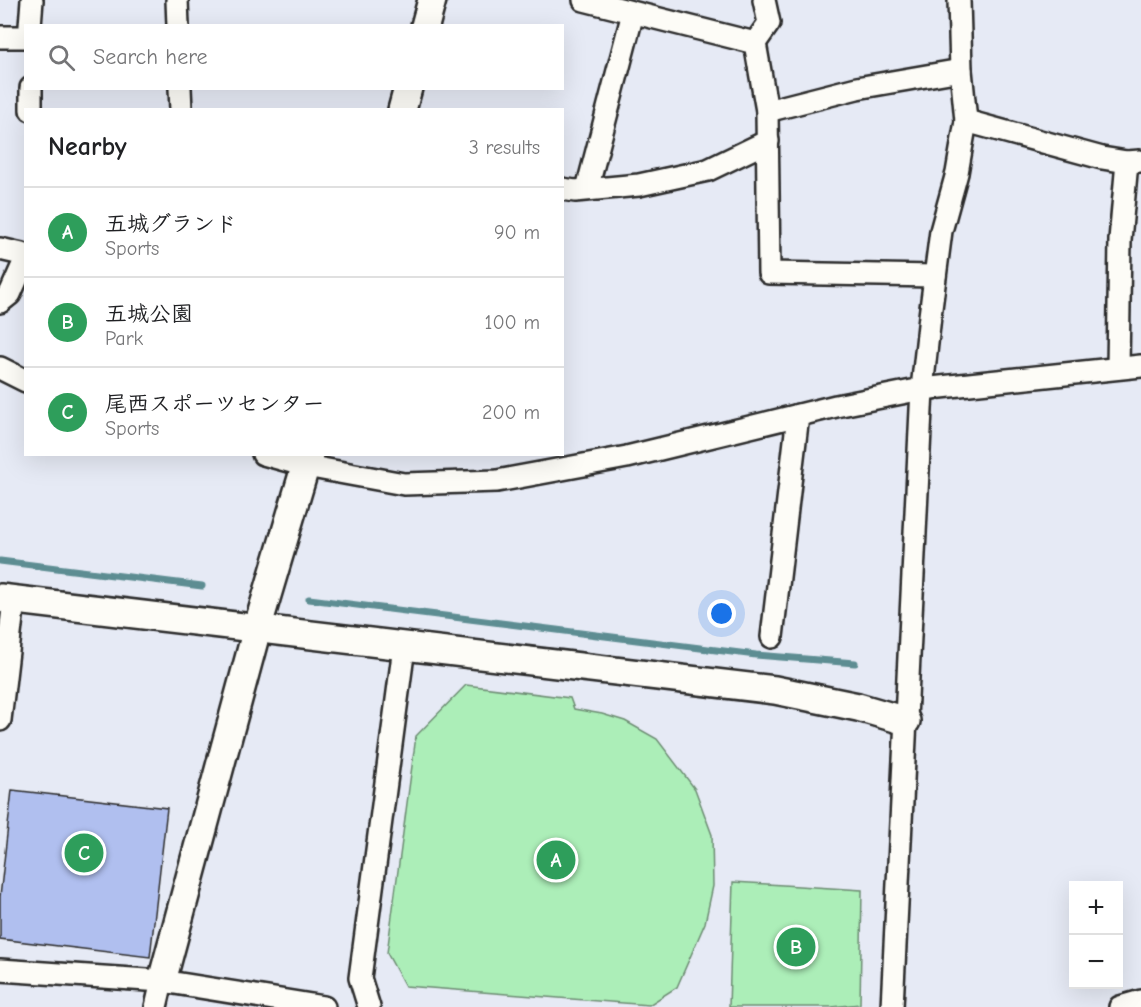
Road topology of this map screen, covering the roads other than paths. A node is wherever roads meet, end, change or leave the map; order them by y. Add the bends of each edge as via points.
1 (32, 0) edge
2 (177, 0) edge
3 (432, 0) edge
4 (584, 0) edge
5 (764, 0) edge
6 (959, 0) edge
7 (633, 13) junction
8 (30, 24) edge
9 (178, 24) edge
10 (426, 24) edge
11 (0, 37) edge
12 (24, 37) edge
13 (755, 43) junction
14 (961, 70) junction
15 (31, 90) edge
16 (180, 90) edge
17 (407, 90) edge
18 (31, 108) edge
19 (181, 108) edge
20 (403, 108) edge
21 (766, 111) junction
22 (966, 121) junction
23 (768, 141) junction
24 (1134, 162) edge
25 (564, 189) edge
26 (587, 189) junction
27 (0, 249) edge
28 (24, 256) edge
29 (24, 262) edge
30 (935, 276) junction
31 (0, 302) edge
32 (1141, 366) edge
33 (0, 368) edge
34 (1118, 368) junction
35 (24, 380) edge
36 (922, 389) junction
37 (798, 415) junction
38 (278, 456) edge
39 (308, 460) edge
40 (7, 599) edge
41 (257, 629) junction
42 (772, 637) dead end
43 (404, 646) junction
44 (0, 720) edge
45 (906, 721) junction
46 (0, 970) edge
47 (159, 994) edge
48 (1141, 1001) edge
49 (324, 1007) edge
50 (369, 1007) edge
51 (892, 1007) edge
52 (1120, 1007) edge

1 - 8 street
2 - 9 street
3 - 10 street
4 - 7 street
5 - 13 street via 769,23
6 - 14 street
7 - 13 street
7 - 26 street
11 - 12 street
13 - 21 street
14 - 21 street via 856,88
14 - 22 street
15 - 18 street
16 - 19 street
17 - 20 street
21 - 23 street
22 - 24 street via 1092,156
22 - 30 street
23 - 26 street via 708,170 639,185
23 - 30 street via 769,273
24 - 34 street via 1120,240
25 - 26 street
27 - 28 street
29 - 31 street via 10,294
30 - 36 street
32 - 34 street
33 - 35 street
34 - 36 street
36 - 37 street
36 - 45 street
37 - 39 street via 627,457 497,481 404,484
37 - 42 street
38 - 39 street
39 - 41 street
40 - 41 street
40 - 44 street
41 - 43 street
41 - 47 street
43 - 45 street via 775,690
43 - 50 street via 360,978
45 - 51 street
46 - 47 street
47 - 49 street
48 - 52 street

